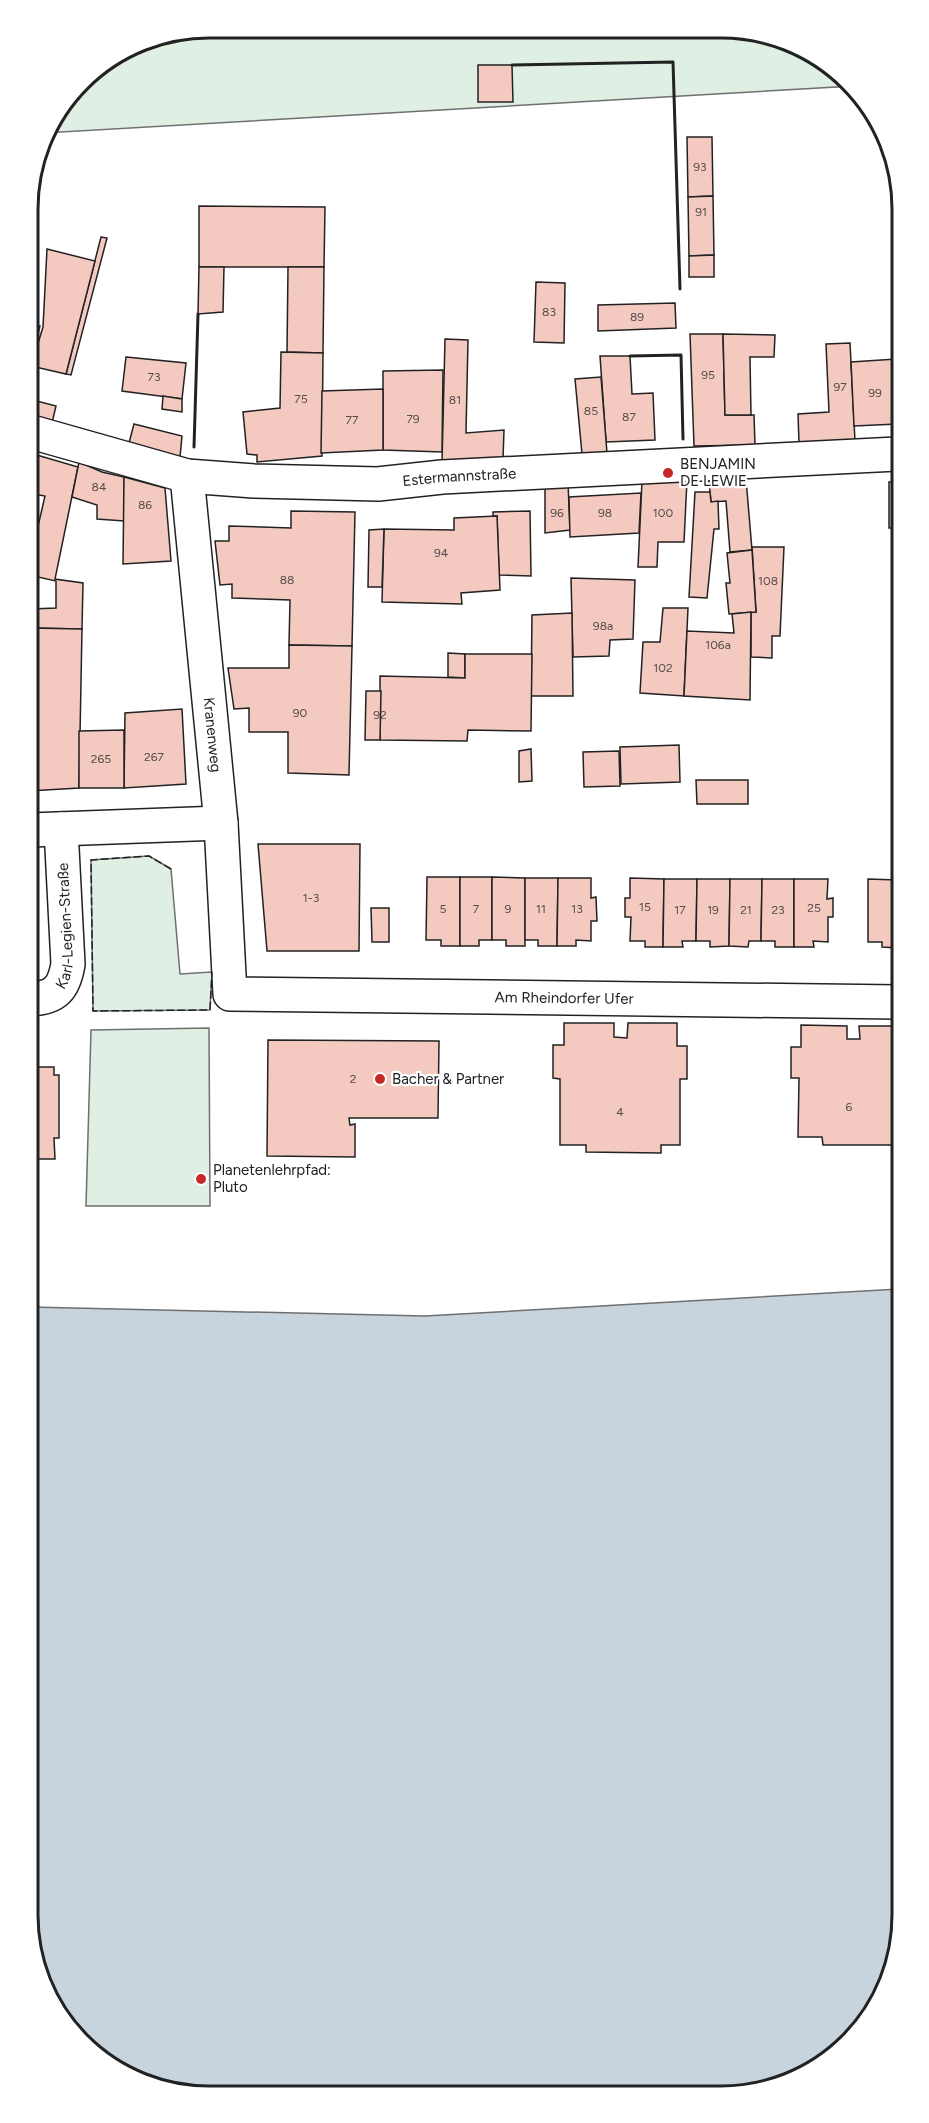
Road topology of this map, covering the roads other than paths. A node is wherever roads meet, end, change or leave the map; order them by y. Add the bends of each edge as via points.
1 (38, 434) edge
2 (892, 454) edge
3 (188, 476) junction
4 (220, 823) junction
5 (45, 830) edge
6 (230, 994) joint
7 (38, 998) edge
8 (892, 1002) edge

1 - 3 street, Estermannstraße
2 - 3 street, Estermannstraße via 442,477 378,484
3 - 4 street, Kranenweg
4 - 5 street, Karl-Legien-Straße
4 - 6 street, Kranenweg
5 - 7 street, Karl-Legien-Straße via 68,964 65,981 55,992
6 - 8 street, Am Rheindorfer Ufer

